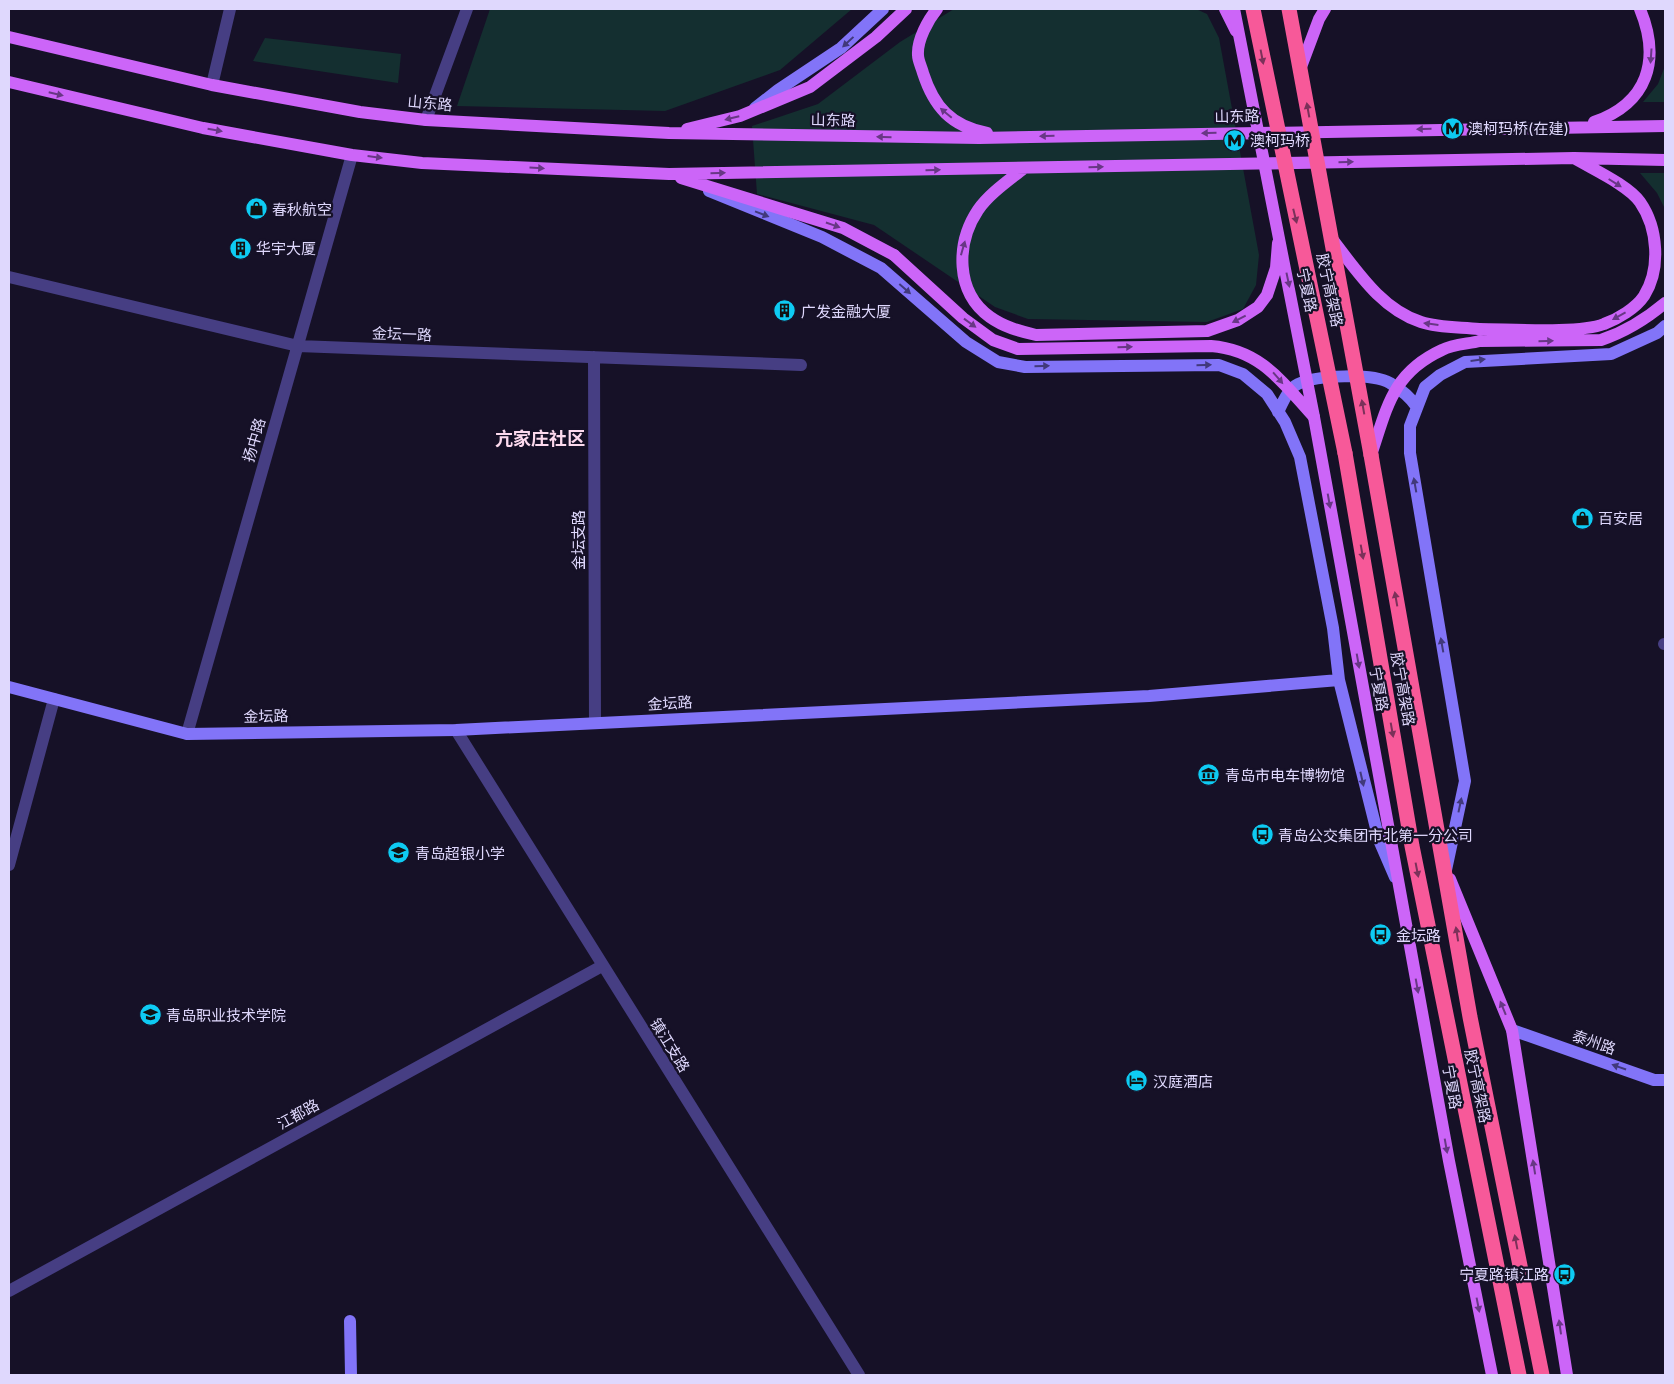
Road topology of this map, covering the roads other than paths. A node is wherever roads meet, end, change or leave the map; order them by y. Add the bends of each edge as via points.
1 (230, 9) edge
2 (467, 9) edge
3 (883, 9) edge
4 (906, 9) edge
5 (1225, 9) edge
6 (1234, 9) edge
7 (1253, 9) edge
8 (1289, 9) edge
9 (1325, 9) edge
10 (1640, 9) edge
11 (935, 11) edge
12 (9, 37) edge
13 (1240, 37) junction
14 (1301, 67) junction
15 (9, 82) edge
16 (212, 85) junction
17 (751, 112) junction
18 (426, 120) junction
19 (1584, 126) junction
20 (1665, 126) edge
21 (669, 134) junction
22 (1006, 137) junction
23 (352, 154) junction
24 (1574, 158) junction
25 (1665, 160) edge
26 (1023, 169) junction
27 (670, 174) junction
28 (1279, 233) junction
29 (1332, 239) junction
30 (9, 277) edge
31 (1665, 303) edge
32 (1665, 326) edge
33 (1480, 335) junction
34 (298, 346) junction
35 (594, 357) junction
36 (801, 365) dead end
37 (1416, 406) junction
38 (1278, 412) junction
39 (1314, 417) junction
40 (1371, 455) junction
41 (1339, 680) junction
42 (9, 686) edge
43 (54, 699) junction
44 (595, 723) junction
45 (456, 730) junction
46 (187, 734) junction
47 (9, 865) edge
48 (1446, 870) junction
49 (1398, 883) junction
50 (602, 966) junction
51 (1512, 1030) junction
52 (1665, 1080) edge
53 (9, 1291) edge
54 (350, 1321) dead end
55 (352, 1375) edge
56 (859, 1375) edge
57 (1492, 1375) edge
58 (1519, 1375) edge
59 (1542, 1375) edge
60 (1567, 1375) edge

1 - 16 street
2 - 18 street
3 -> 17 street via 841,48
4 - 17 main road via 876,37 810,87
5 - 13 main road, bridge
6 - 13 main road, 宁夏路, bridge
7 -> 58 highway, 胶宁高架路, bridge via 1345,453 1412,846
8 - 14 highway, 胶宁高架路, bridge
9 - 14 main road, bridge via 1318,19
10 -> 19 main road via 1651,47 1650,64 1640,87 1630,102 1611,116
22 -> 11 main road via 970,130 939,107 929,91 918,54 923,33
12 - 16 main road, 山东路
13 - 28 main road, 宁夏路, bridge
29 -> 14 highway, 胶宁高架路, bridge
15 -> 23 main road via 203,128
16 - 18 main road, 山东路 via 360,112
17 -> 21 main road
18 - 21 main road, 山东路
19 - 20 main road, 山东路
19 -> 22 main road, 山东路
22 -> 21 main road, 山东路
23 -> 27 main road via 422,163
23 - 34 street, 扬中路
24 - 25 main road
26 -> 24 main road
24 -> 33 main road via 1639,201 1651,224 1655,251 1653,277 1643,297 1625,313 1604,324 1583,329
27 -> 26 main road
28 -> 26 main road, bridge via 1276,268 1267,295 1258,307 1238,320 1207,331 1036,334 1006,326 988,316 963,280 961,255 978,210
27 -> 38 street via 822,237 881,268 966,342 998,362 1025,367 1219,365 1243,374 1267,394
27 -> 39 main road, bridge via 843,228 894,255 963,318 993,340 1018,349 1228,347 1268,367
28 -> 39 main road, 宁夏路, bridge
33 -> 29 main road, bridge via 1422,323 1398,312 1366,282
40 -> 29 highway, 胶宁高架路, bridge
30 - 34 street, 金坛一路
33 -> 31 main road via 1601,340 1648,317
37 -> 32 street via 1425,386 1465,362 1610,354 1657,333
33 - 40 main road, bridge via 1443,349 1415,367 1394,389
34 - 35 street, 金坛一路
34 - 46 street, 扬中路
35 - 36 street, 金坛一路
35 - 44 street, 金坛支路
37 - 38 street via 1412,399 1389,382 1356,377 1318,379 1298,384 1286,396
48 -> 37 street via 1466,781 1410,453 1410,426
38 - 41 street via 1300,457 1333,628
39 -> 49 main road, 宁夏路
48 -> 40 highway, 胶宁高架路 via 1428,785
41 - 44 street, 金坛路 via 1149,696
41 -> 49 street via 1379,840
42 - 43 street, 金坛路
43 - 46 street, 金坛路
43 - 47 street
44 - 45 street, 金坛路
45 - 46 street, 金坛路
45 - 50 street, 镇江支路
51 -> 48 main road
59 -> 48 highway, 胶宁高架路 via 1472,1026
49 -> 57 main road, 宁夏路 via 1448,1161
50 - 53 street, 江都路
50 - 56 street, 镇江支路
52 -> 51 street, 泰州路 via 1654,1080
60 -> 51 main road
54 - 55 street

